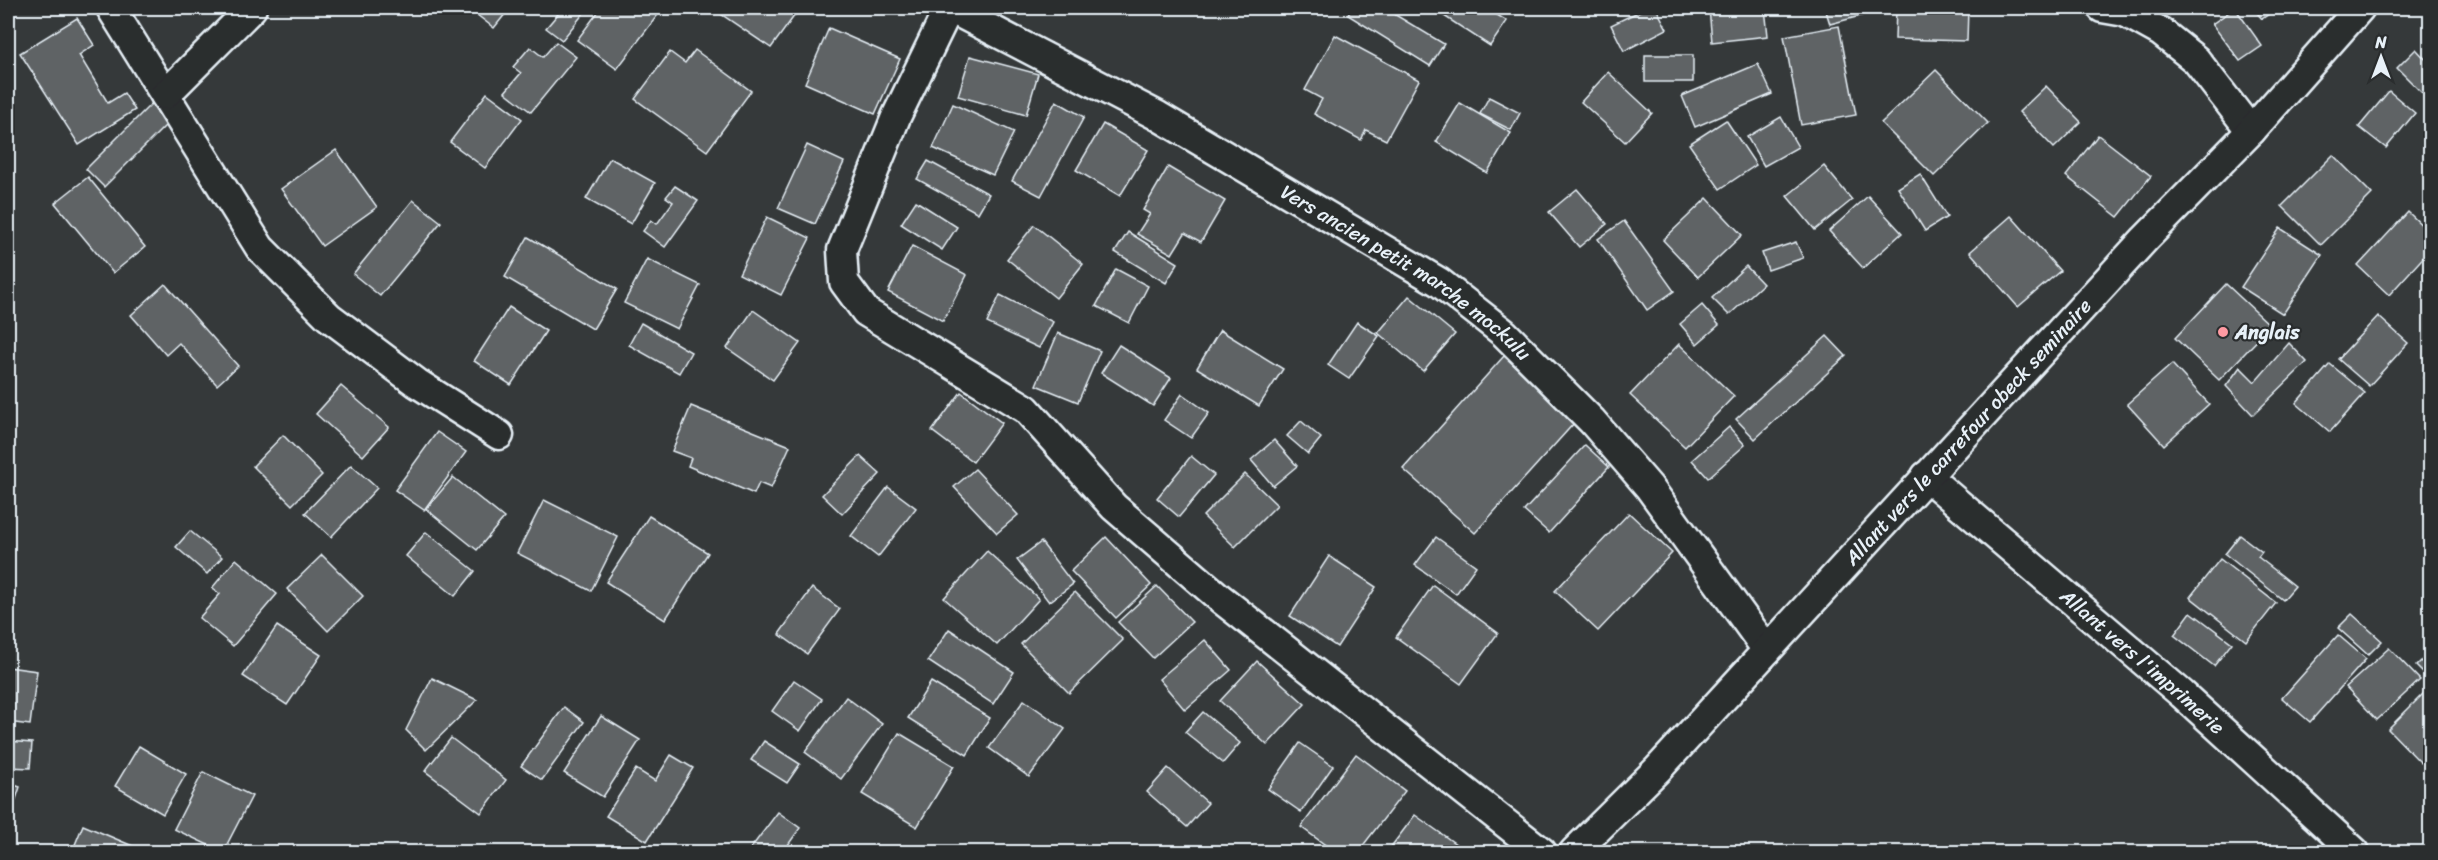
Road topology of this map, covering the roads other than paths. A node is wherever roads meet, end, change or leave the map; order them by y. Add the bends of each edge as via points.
1 (111, 8) edge
2 (252, 8) edge
3 (949, 8) edge
4 (2102, 8) edge
5 (2360, 8) edge
6 (165, 95) junction
7 (2251, 131) junction
8 (499, 435) dead end
9 (1926, 476) junction
10 (1767, 650) junction
11 (1542, 852) edge
12 (1574, 852) edge
13 (2355, 852) edge

1 - 6 street
2 - 6 street
3 - 10 street, Vers ancien petit marche mockulu via 1158,116 1438,282 1494,326 1592,421 1649,487
3 - 11 street via 896,117 842,250 844,282 866,312 1026,409 1114,507 1221,599
4 - 7 street via 2125,12 2161,32 2196,60
5 - 7 street, Allant vers le carrefour obeck seminaire
6 - 8 street via 260,248 329,317 417,383
7 - 9 street, Allant vers le carrefour obeck seminaire via 2145,239
9 - 10 street, Allant vers le carrefour obeck seminaire
9 - 13 street, Allant vers l'imprimerie via 2182,694
10 - 12 street, Allant vers le carrefour obeck seminaire via 1658,769

